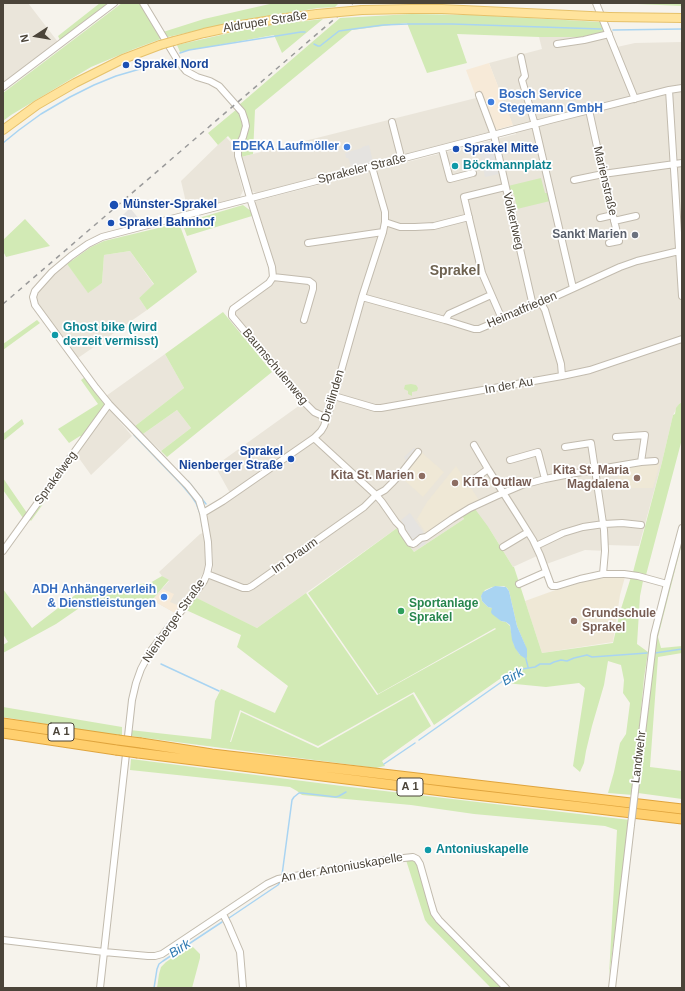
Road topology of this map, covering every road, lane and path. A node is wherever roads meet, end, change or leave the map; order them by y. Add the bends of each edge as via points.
1 (114, 3) edge
2 (143, 3) edge
3 (596, 3) edge
4 (682, 18) edge
5 (609, 34) junction
6 (556, 44) dead end
7 (521, 57) dead end
8 (3, 87) edge
9 (682, 88) edge
10 (670, 90) junction
11 (479, 95) dead end
12 (635, 99) junction
13 (589, 110) junction
14 (392, 122) dead end
15 (535, 125) junction
16 (3, 130) edge
17 (494, 136) junction
18 (442, 149) junction
19 (400, 160) junction
20 (682, 163) edge
21 (674, 164) junction
22 (372, 167) junction
23 (473, 173) dead end
24 (603, 174) junction
25 (574, 180) dead end
26 (505, 187) junction
27 (250, 198) junction
28 (636, 216) dead end
29 (469, 218) junction
30 (600, 218) dead end
31 (614, 218) junction
32 (385, 222) junction
33 (680, 222) edge
34 (383, 232) junction
35 (308, 243) dead end
36 (609, 243) dead end
37 (679, 251) junction
38 (52, 272) joint
39 (681, 275) edge
40 (273, 277) junction
41 (573, 288) junction
42 (491, 295) junction
43 (682, 296) edge
44 (362, 297) junction
45 (541, 303) junction
46 (533, 306) junction
47 (502, 319) junction
48 (304, 320) dead end
49 (445, 320) junction
50 (682, 338) edge
51 (562, 376) junction
52 (334, 396) junction
53 (110, 404) junction
54 (327, 418) junction
55 (616, 437) dead end
56 (314, 438) junction
57 (474, 446) dead end
58 (564, 447) dead end
59 (418, 452) dead end
60 (510, 460) dead end
61 (655, 461) dead end
62 (641, 462) junction
63 (488, 469) junction
64 (595, 470) junction
65 (545, 479) junction
66 (469, 483) dead end
67 (503, 493) junction
68 (376, 495) junction
69 (203, 513) junction
70 (604, 524) junction
71 (640, 525) dead end
72 (682, 528) edge
73 (528, 532) junction
74 (536, 546) junction
75 (503, 548) dead end
76 (3, 551) edge
77 (546, 572) junction
78 (207, 574) junction
79 (603, 574) junction
80 (520, 584) dead end
81 (667, 584) junction
82 (3, 723) edge
83 (3, 732) edge
84 (682, 809) edge
85 (682, 819) edge
86 (223, 915) junction
87 (3, 940) edge
88 (104, 952) junction
89 (100, 988) edge
90 (243, 988) edge
91 (506, 988) edge
92 (612, 988) edge

1 - 8 street
2 - 27 street via 186,71 219,86 242,112 246,126 238,147 238,156
3 - 5 street
4 - 16 main road, Aldruper Straße, bridge via 410,9 317,14 235,26 174,41 118,62 37,105
5 - 6 street
5 - 12 street
7 - 15 street via 525,76 522,80
9 - 10 street, Sprakeler Straße
10 - 12 street, Sprakeler Straße
10 - 21 street
11 - 17 street, Volkertweg
12 - 13 street, Sprakeler Straße
13 - 15 street, Sprakeler Straße
13 - 24 street, Marienstraße
14 - 19 street
15 - 17 street, Sprakeler Straße
15 - 41 street
17 - 18 street, Sprakeler Straße
17 - 26 street, Volkertweg
18 - 19 street, Sprakeler Straße
18 - 23 street via 450,179
19 - 22 street, Sprakeler Straße
20 - 21 street
21 - 24 street
21 - 33 street
22 - 27 street, Sprakeler Straße
22 - 32 street, Dreilinden via 385,212
24 - 25 street
24 - 31 street, Marienstraße
26 - 29 street via 464,197
26 - 46 street, Volkertweg
27 - 38 street, Sprakeler Straße via 102,237 82,248
27 - 40 street
28 - 31 street
29 - 32 street via 434,226 407,228
29 - 42 street via 482,274
30 - 31 street
31 - 36 street, Marienstraße via 619,240
32 - 34 street, Dreilinden
33 - 37 street
34 - 35 street
34 - 44 street, Dreilinden
37 - 39 street
37 - 41 street, Heimatfrieden via 632,263
38 - 53 street, Nienberger Straße via 34,291 33,301
39 - 43 street
40 - 48 street via 309,281 312,284 313,289
40 - 54 street, Baumschulenweg via 269,283 233,309 232,316 304,402 314,412
41 - 45 street, Heimatfrieden
42 - 47 street
42 - 49 street via 449,314
44 - 49 street, Heimatfrieden
44 - 52 street, Dreilinden
45 - 46 street, Heimatfrieden
45 - 51 street via 561,364
46 - 47 street, Heimatfrieden
47 - 49 street, Heimatfrieden via 479,329
50 - 51 street, In der Au via 590,370
51 - 52 street, In der Au via 381,408
52 - 54 street, Dreilinden
53 - 69 street, Nienberger Straße via 188,486 199,500
53 - 76 street, Sprakelweg
54 - 56 street, Dreilinden via 322,431
55 - 62 street via 645,435
56 - 68 street
56 - 69 street, Dreilinden
57 - 63 street
58 - 64 street via 591,442
59 - 68 street, Im Draum via 392,483
60 - 65 street via 538,452
61 - 62 street
62 - 64 street
63 - 66 street
63 - 67 street
64 - 65 street
64 - 70 street
65 - 67 street
67 - 68 street via 470,508 413,544
67 - 73 street
68 - 78 street, Im Draum via 355,514 250,587 240,587
69 - 78 street, Nienberger Straße via 209,557
70 - 71 street
70 - 74 street via 570,531
70 - 79 street
72 - 81 street, Landwehr
73 - 74 street
73 - 75 street
74 - 77 street
77 - 79 street via 551,585 554,586
77 - 80 street
78 - 88 street, Nienberger Straße via 150,652 136,683
79 - 81 street via 638,576
81 - 92 street, Landwehr, bridge via 654,635
82 - 84 highway, A 1, bridge via 212,754
83 - 85 highway, A 1, bridge via 138,754
86 - 88 street, An der Antoniuskapelle via 162,954 148,956
86 - 90 street via 240,952
86 - 91 street, An der Antoniuskapelle via 278,879 413,857 420,864 434,913
87 - 88 street, An der Antoniuskapelle
88 - 89 street, Nienberger Straße

